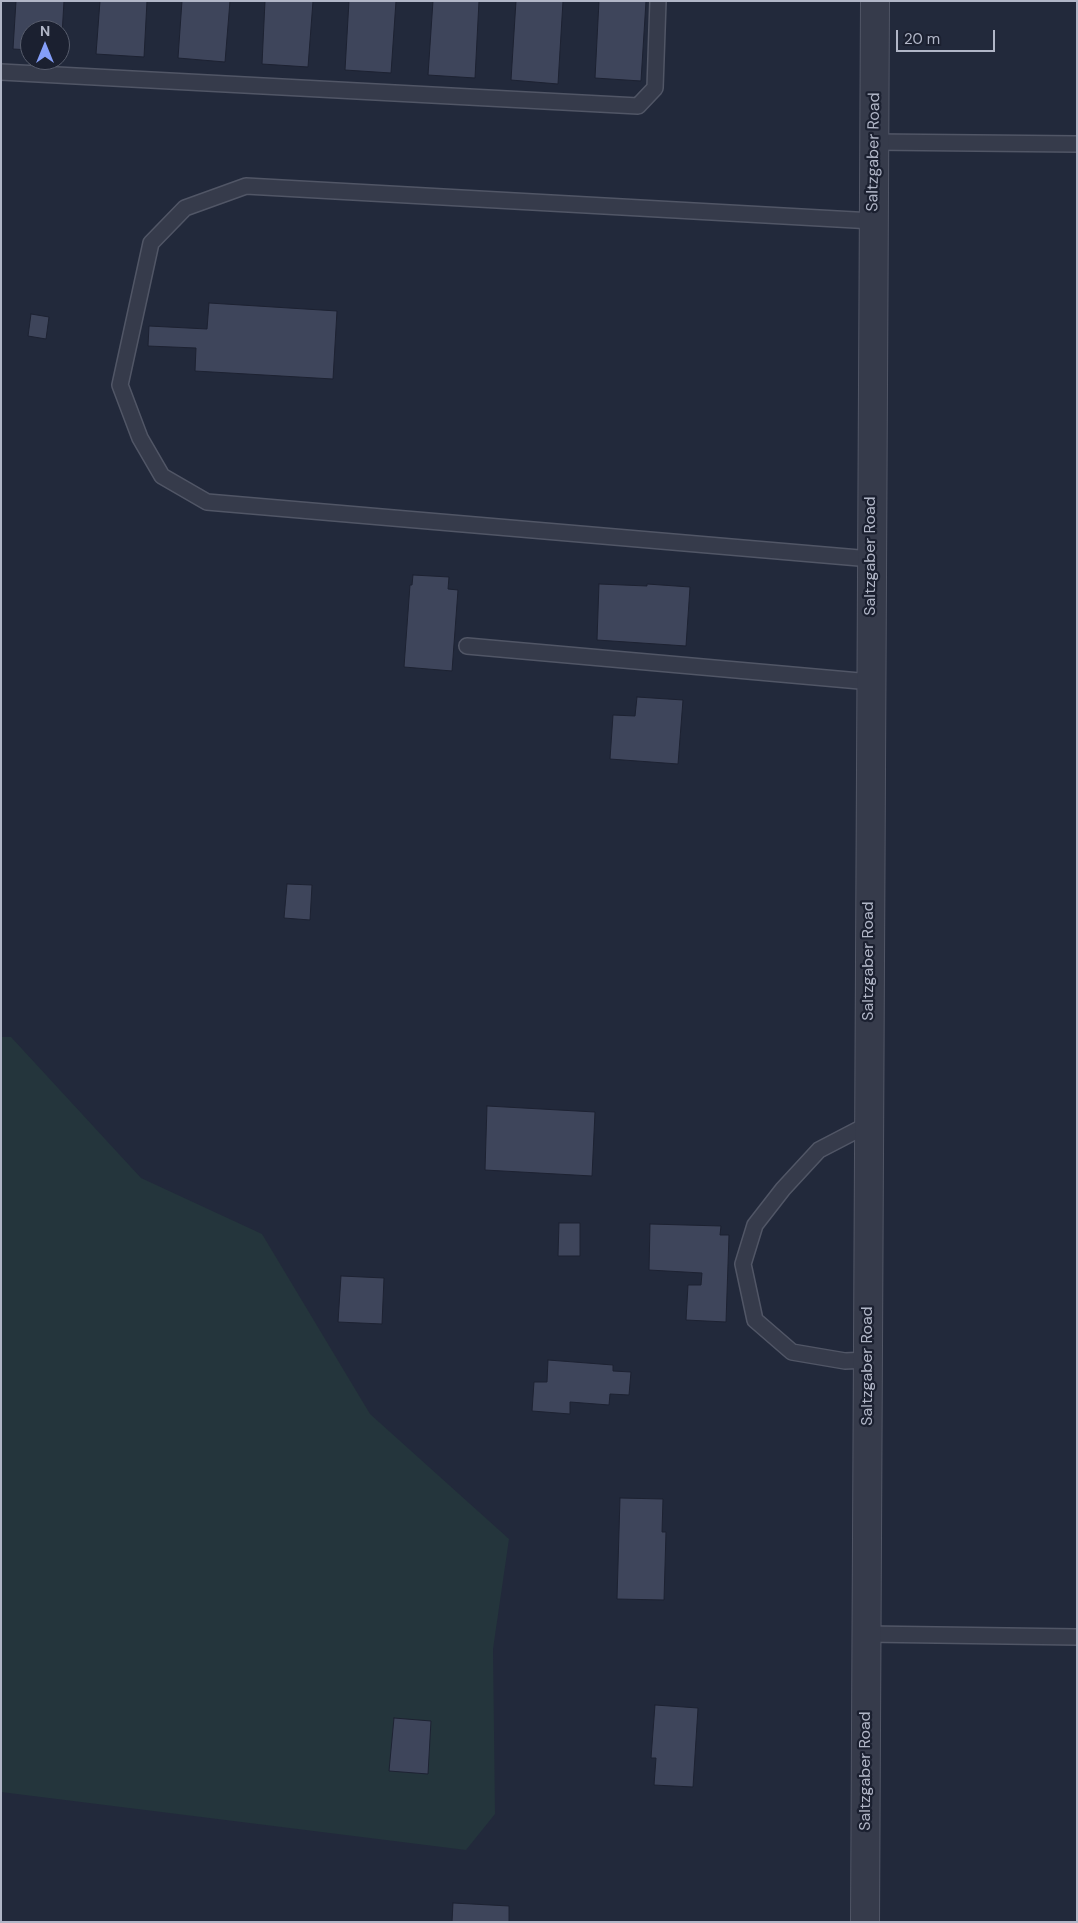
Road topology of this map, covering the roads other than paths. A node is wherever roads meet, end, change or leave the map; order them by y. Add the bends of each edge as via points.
1 (658, 1) edge
2 (875, 1) edge
3 (1, 72) edge
4 (874, 142) junction
5 (1077, 144) edge
6 (873, 221) junction
7 (871, 560) junction
8 (467, 646) dead end
9 (871, 682) junction
10 (869, 1124) junction
11 (868, 1360) junction
12 (867, 1634) junction
13 (1077, 1637) edge
14 (865, 1922) edge

1 - 3 lane via 655,88 638,106
2 - 4 street, Saltzgaber Road
4 - 5 lane
4 - 6 street, Saltzgaber Road
6 - 7 street, Saltzgaber Road
6 - 7 lane via 246,186 185,208 151,243 120,385 140,438 162,476 207,502
7 - 9 street, Saltzgaber Road
8 - 9 lane
9 - 10 street, Saltzgaber Road
10 - 11 street, Saltzgaber Road
10 - 11 lane via 819,1150 755,1225 743,1264 755,1320 792,1352 845,1361
11 - 12 street, Saltzgaber Road
12 - 13 lane
12 - 14 street, Saltzgaber Road

